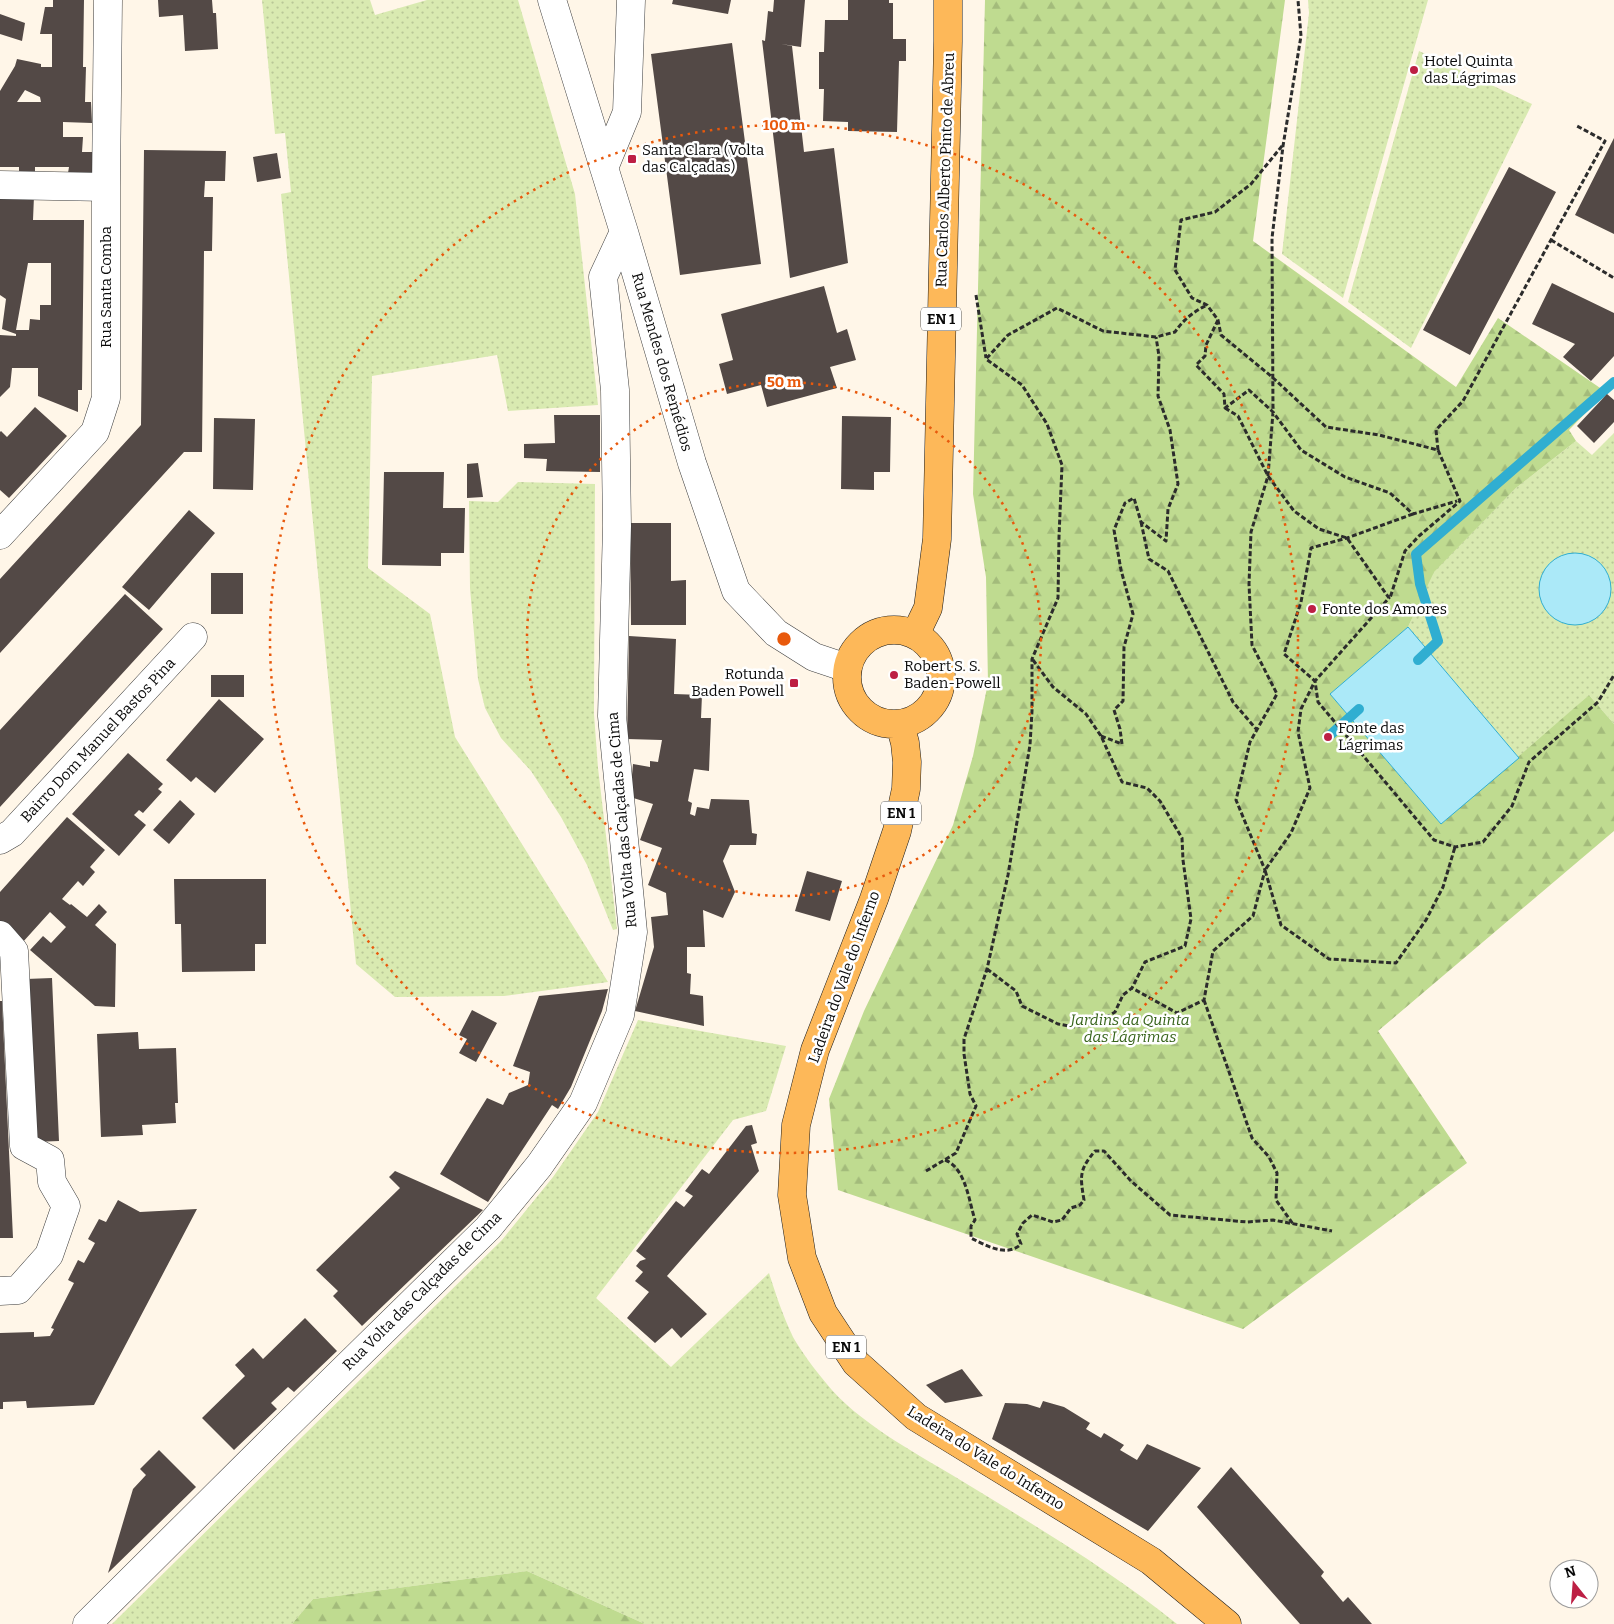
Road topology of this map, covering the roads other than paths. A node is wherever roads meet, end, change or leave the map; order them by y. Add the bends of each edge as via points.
1 (108, 0) edge
2 (552, 0) edge
3 (632, 0) edge
4 (948, 0) edge
5 (604, 168) junction
6 (0, 185) edge
7 (106, 187) junction
8 (624, 232) junction
9 (0, 535) edge
10 (915, 636) junction
11 (193, 637) dead end
12 (847, 668) junction
13 (900, 724) junction
14 (0, 840) edge
15 (0, 935) edge
16 (0, 1291) edge
17 (87, 1624) edge
18 (1227, 1624) edge

1 - 7 street, Rua Santa Comba
2 - 5 street, Rua Mendes dos Remédios
3 - 5 street via 627,112
4 - 10 main road, Rua Carlos Alberto Pinto de Abreu / EN 1 via 937,539 928,608
5 - 8 street, Rua Mendes dos Remédios
6 - 7 street
7 - 9 street, Rua Santa Comba via 106,398 95,432
8 - 12 street, Rua Mendes dos Remédios via 692,463 736,591 776,633 814,657
8 - 17 street, Rua Volta das Calçadas de Cima via 603,277 615,390 612,716 633,932 620,1015 583,1103 539,1166 488,1228
10 - 12 main road via 906,631 890,630 875,634 852,654
10 - 13 main road via 933,650 941,675 940,688 927,711
11 - 14 street, Bairro Dom Manuel Bastos Pina via 12,833
12 - 13 main road via 846,682 856,706 877,722
13 - 18 main road, Ladeira do Vale do Inferno / EN 1 via 905,743 906,789 897,831 815,1050 796,1125 792,1194 802,1258 823,1313 856,1363 916,1417 1151,1561
15 - 16 street via 14,951 24,1146 50,1160 52,1182 66,1206 49,1255 18,1290

